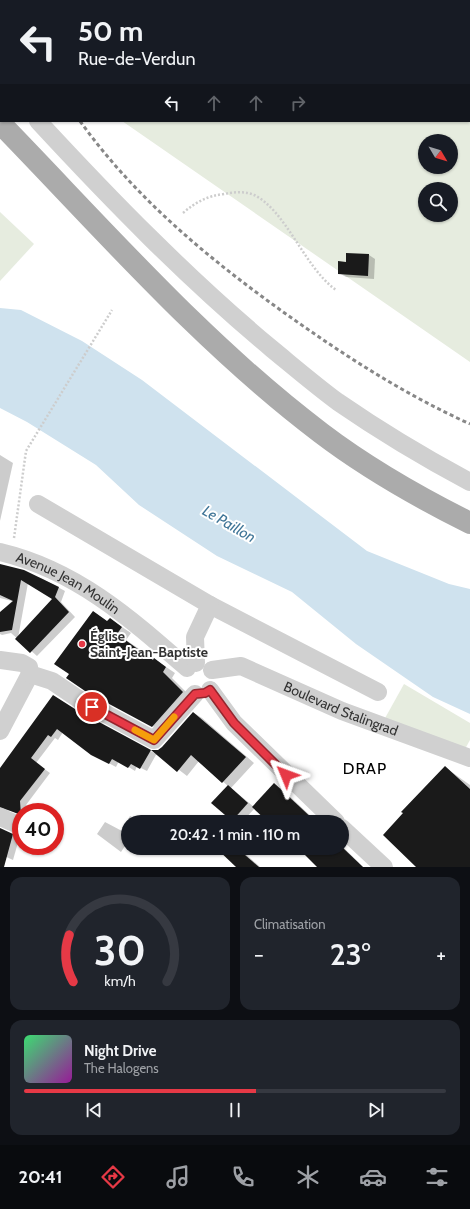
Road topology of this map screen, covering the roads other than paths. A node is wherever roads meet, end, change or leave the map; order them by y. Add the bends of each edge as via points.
1 (15, 122) edge
2 (39, 122) edge
3 (0, 123) edge
4 (470, 482) edge
5 (38, 504) dead end
6 (470, 510) edge
7 (470, 523) edge
8 (6, 553) edge
9 (210, 605) junction
10 (0, 660) edge
11 (191, 666) junction
12 (212, 670) junction
13 (30, 674) junction
14 (202, 692) junction
15 (378, 692) dead end
16 (1, 726) edge
17 (470, 758) edge
18 (329, 815) edge
19 (0, 817) edge
20 (12, 822) edge
21 (349, 834) edge
22 (384, 867) edge

1 - 6 main road via 204,317 274,377 383,462
2 - 4 street via 118,207 232,316 338,402
3 - 7 main road via 197,326 265,386 320,432 373,470
5 - 9 street
8 - 11 street, Avenue Jean Moulin via 49,569 97,594
9 - 11 street via 194,637
9 - 15 street
10 - 13 street via 22,663 29,667
11 - 12 street via 205,664
11 - 14 street via 184,673 186,688
12 - 14 street via 214,681
12 - 17 street, Boulevard Stalingrad via 241,666 342,711
13 - 14 street via 52,681 80,700 154,740
13 - 16 street
14 - 18 street
19 - 20 street
21 - 22 street

